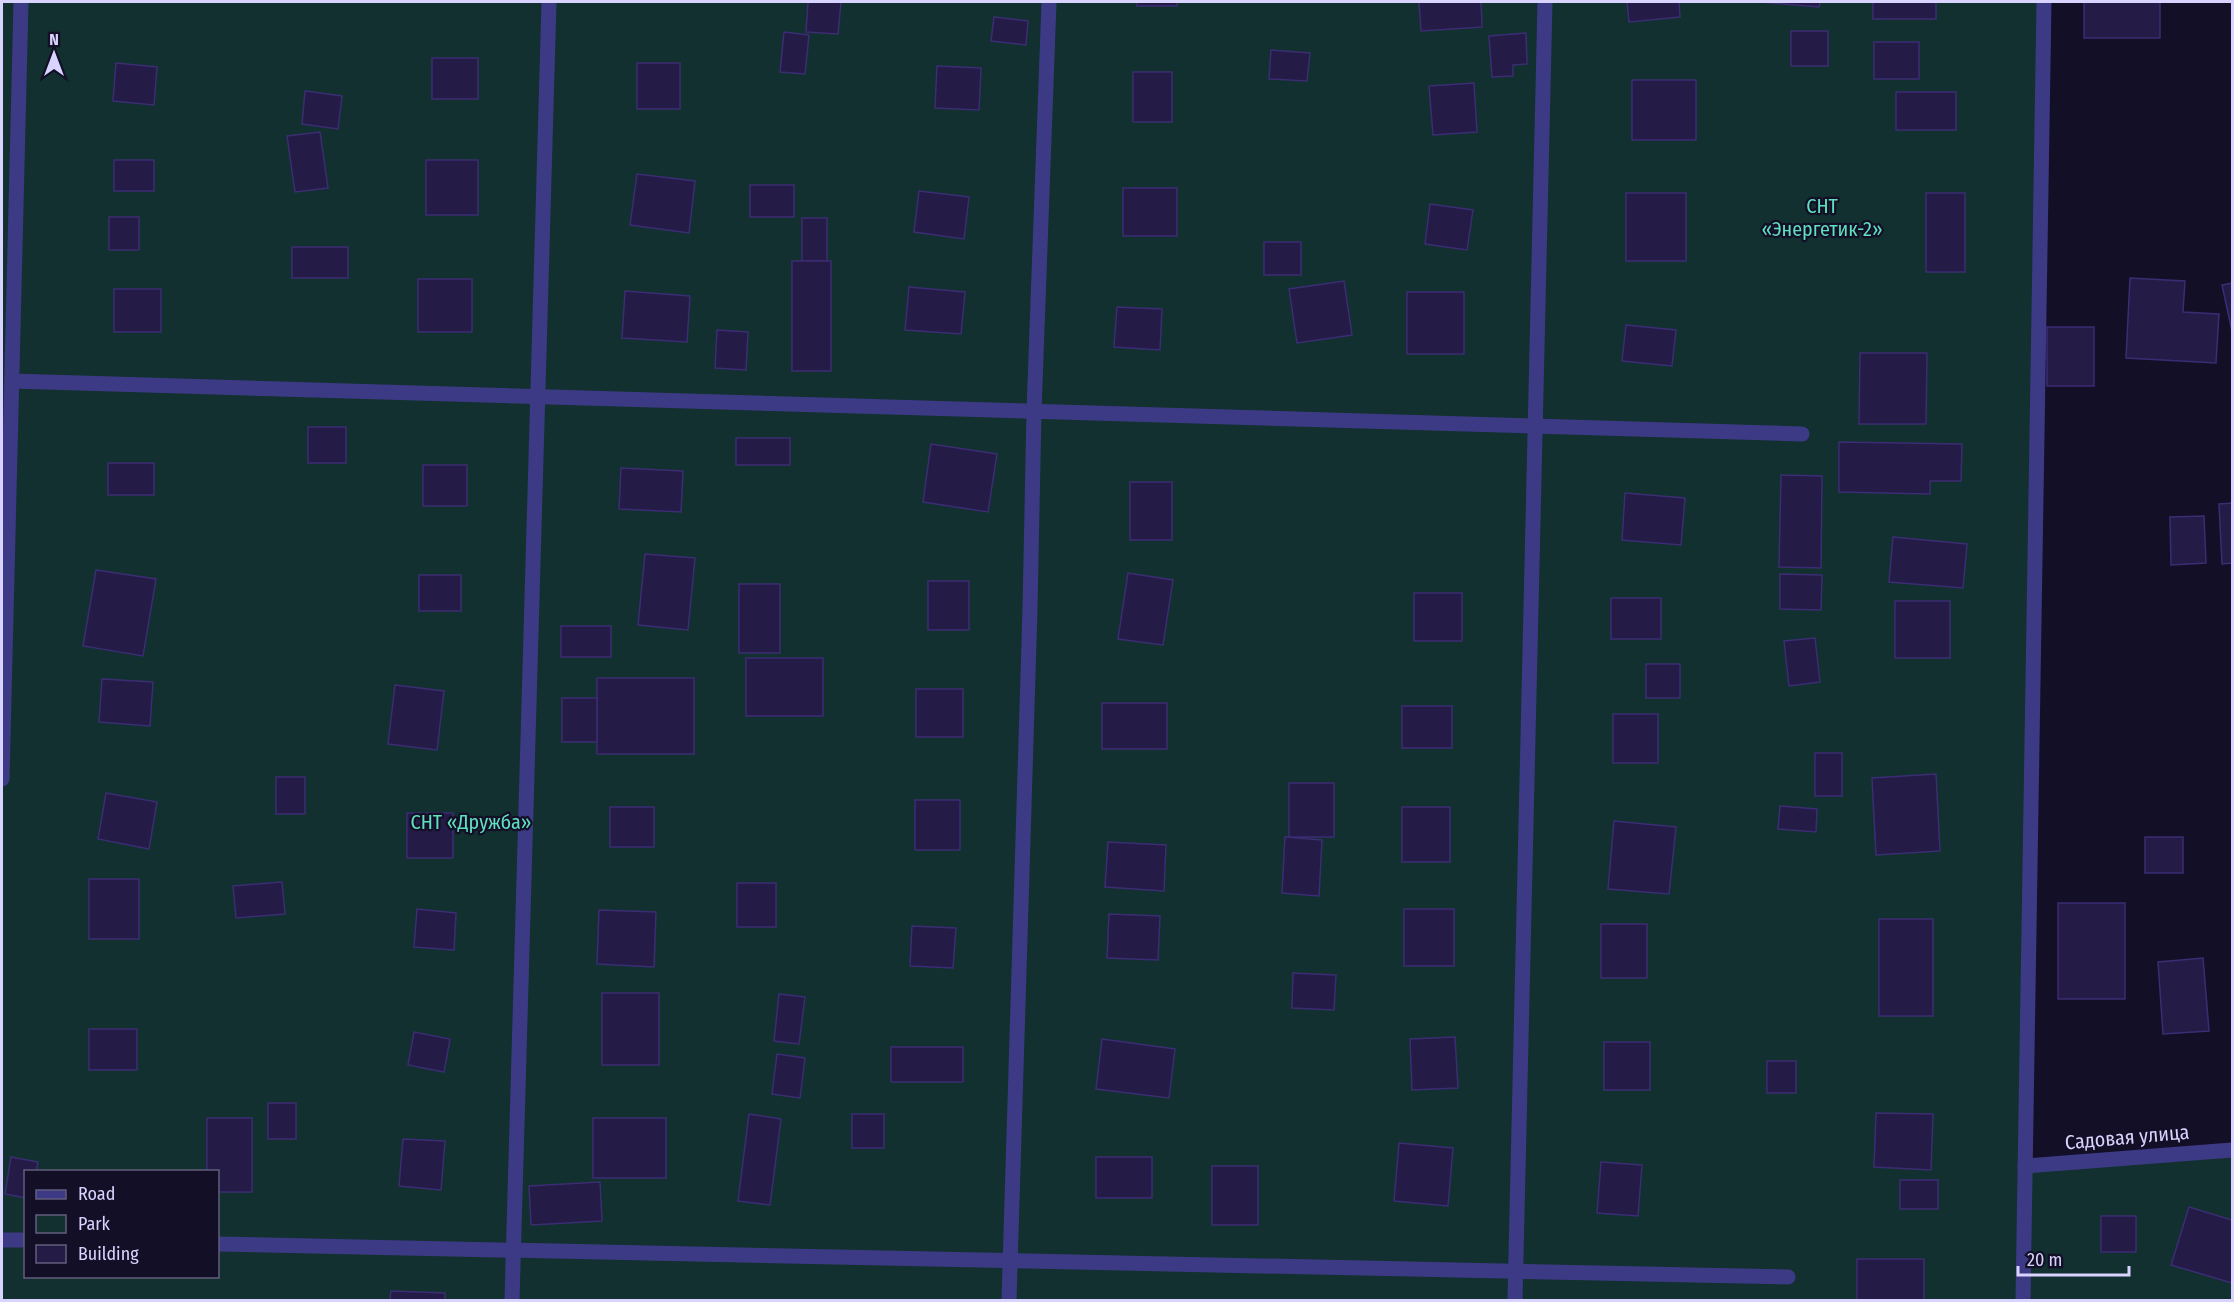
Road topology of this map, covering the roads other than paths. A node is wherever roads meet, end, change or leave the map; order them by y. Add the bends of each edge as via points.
1 (21, 2) edge
2 (549, 2) edge
3 (1050, 2) edge
4 (1545, 2) edge
5 (2044, 2) edge
6 (12, 381) junction
7 (538, 397) junction
8 (1034, 411) junction
9 (1535, 426) junction
10 (1802, 434) dead end
11 (2, 779) edge
12 (2232, 1149) edge
13 (2025, 1166) junction
14 (2, 1240) edge
15 (24, 1240) edge
16 (219, 1244) edge
17 (514, 1250) junction
18 (1010, 1261) junction
19 (1515, 1272) junction
20 (1788, 1277) dead end
21 (512, 1300) edge
22 (1009, 1300) edge
23 (1515, 1300) edge
24 (2023, 1300) edge

1 - 6 street
2 - 7 street
3 - 8 street
4 - 9 street
5 - 13 street
6 - 7 street
6 - 11 street
7 - 8 street
7 - 17 street
8 - 9 street
8 - 18 street
9 - 10 street
9 - 19 street
12 - 13 street, Садовая улица
13 - 24 street
14 - 15 street
16 - 17 street
17 - 18 street
17 - 21 street
18 - 19 street
18 - 22 street
19 - 20 street
19 - 23 street

